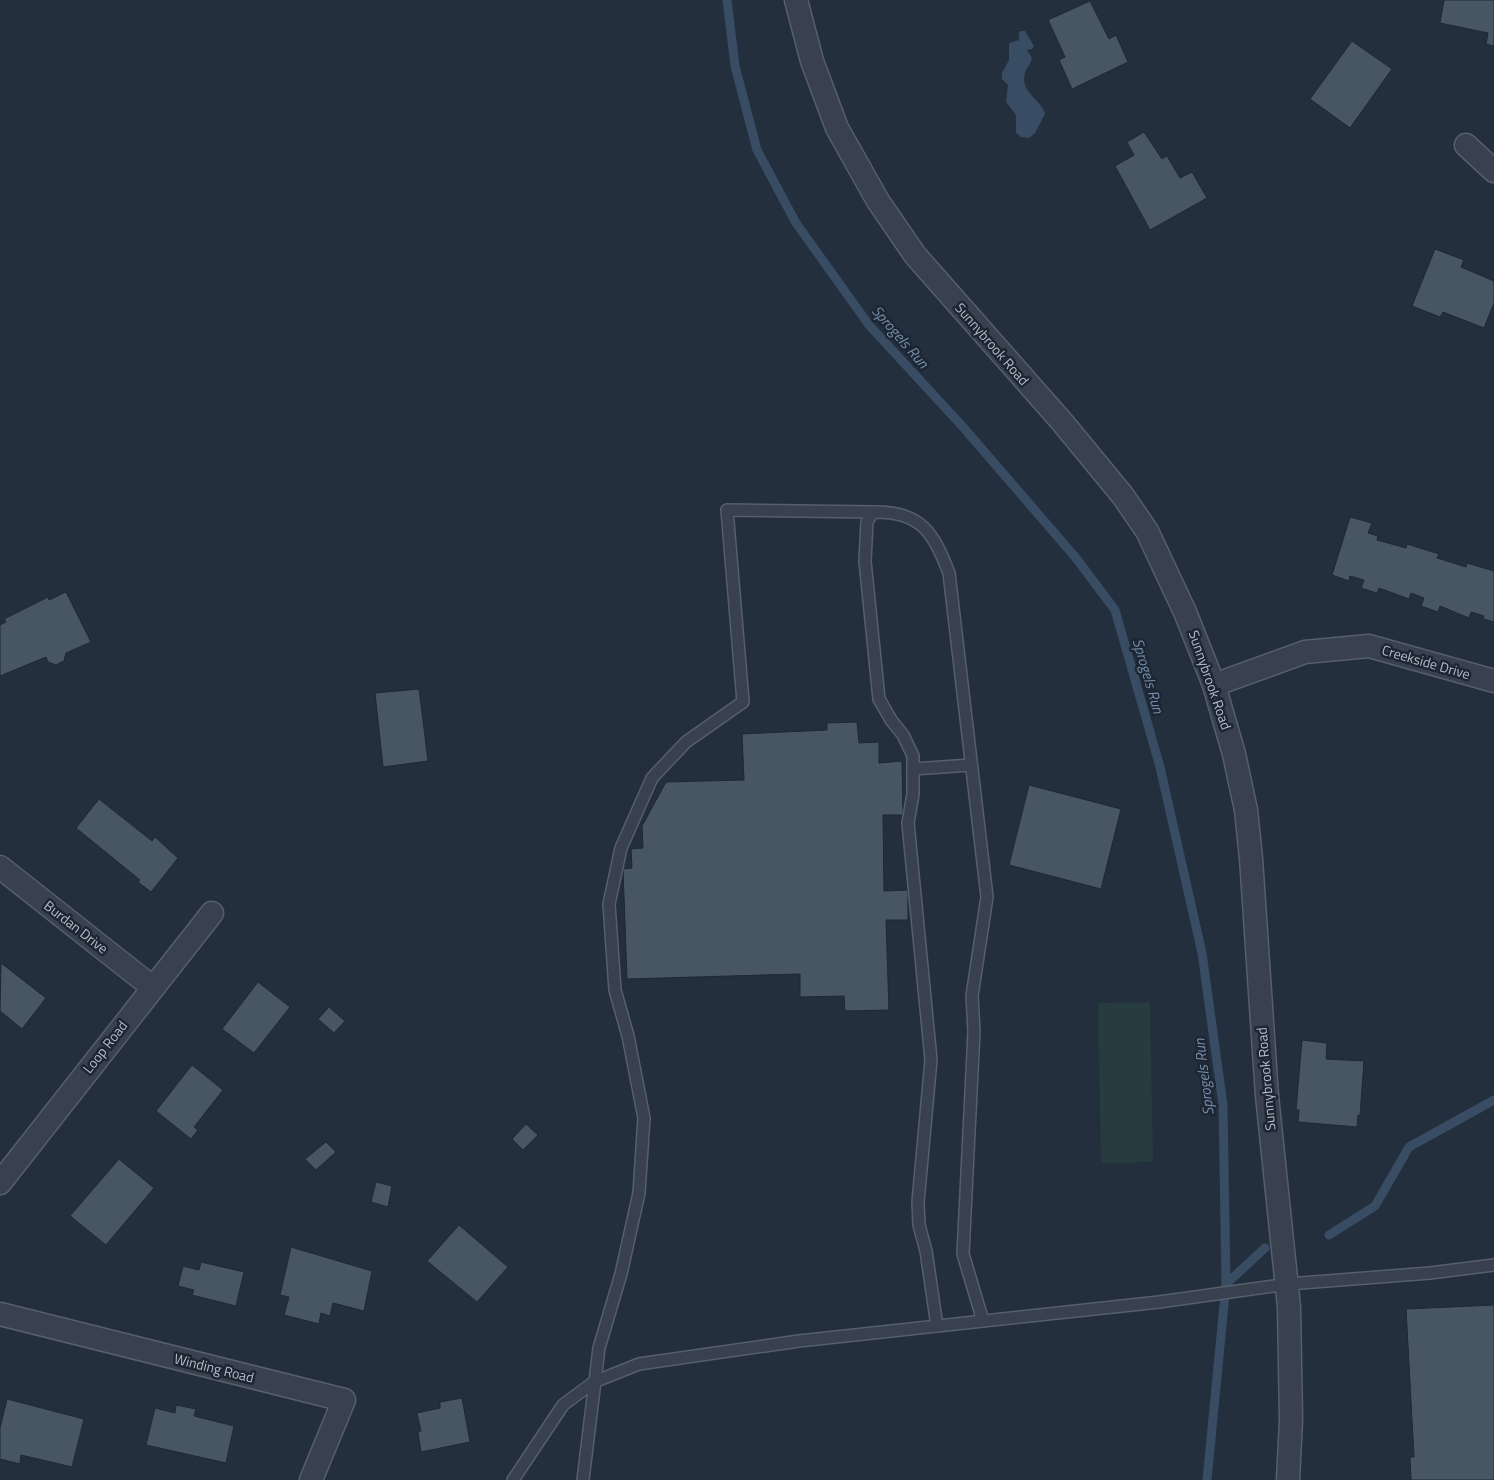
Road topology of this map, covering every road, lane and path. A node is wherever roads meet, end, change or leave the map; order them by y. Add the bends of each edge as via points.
1 (796, 0) edge
2 (1466, 145) dead end
3 (1494, 171) edge
4 (873, 512) junction
5 (1494, 681) edge
6 (1214, 685) junction
7 (971, 765) junction
8 (913, 769) junction
9 (0, 867) edge
10 (212, 913) dead end
11 (152, 987) junction
12 (0, 1184) edge
13 (1494, 1265) edge
14 (1288, 1284) junction
15 (0, 1314) edge
16 (983, 1321) junction
17 (937, 1326) junction
18 (594, 1382) junction
19 (311, 1480) edge
20 (513, 1480) edge
21 (583, 1480) edge
22 (1288, 1480) edge

1 - 6 street, Sunnybrook Road via 812,61 837,128 878,201 915,255 1063,423 1147,530
2 - 3 street
4 - 7 lane via 893,512 924,526 937,543 949,573
4 - 8 lane via 866,522 865,561 879,699 903,735 913,756
4 - 18 lane via 727,510 744,702 686,742 652,778 621,848 609,904 615,990 628,1036 644,1118 639,1193 621,1274 599,1348
5 - 6 street, Creekside Drive via 1369,646 1305,652
6 - 14 street, Sunnybrook Road via 1234,754 1248,829 1267,1096
7 - 8 lane
7 - 16 lane via 987,898 972,996 974,1031 963,1254
8 - 17 lane via 908,823 931,1060 918,1202
9 - 11 street, Burdan Drive
10 - 11 street, Loop Road
11 - 12 street, Loop Road
13 - 14 lane
14 - 16 lane
14 - 22 street, Sunnybrook Road
15 - 19 street, Winding Road via 344,1400
16 - 17 lane
17 - 18 lane via 799,1341 639,1364
18 - 20 lane via 563,1406
18 - 21 lane

